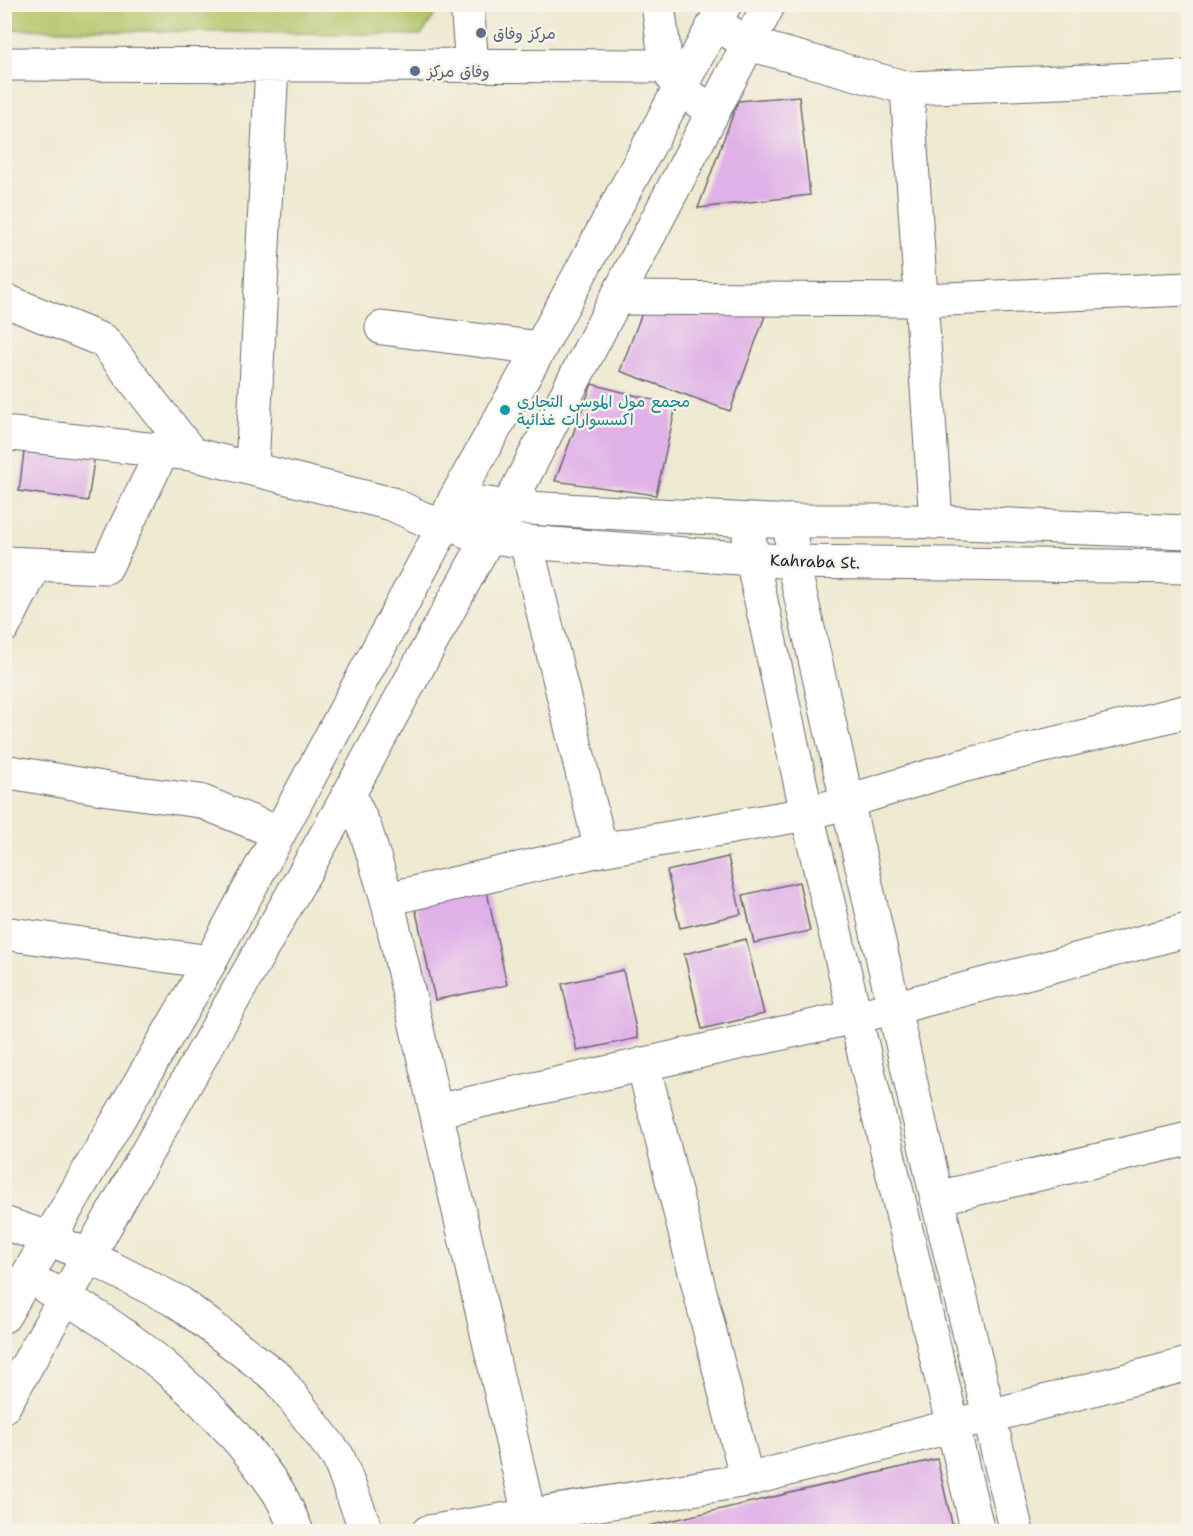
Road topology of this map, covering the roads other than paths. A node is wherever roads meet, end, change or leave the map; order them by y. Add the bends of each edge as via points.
1 (467, 4) edge
2 (658, 4) edge
3 (769, 4) edge
4 (720, 14) edge
5 (749, 44) junction
6 (4, 64) edge
7 (272, 65) junction
8 (472, 66) junction
9 (673, 77) junction
10 (1188, 78) edge
11 (908, 88) junction
12 (713, 111) junction
13 (1188, 289) edge
14 (617, 298) junction
15 (4, 300) edge
16 (922, 300) junction
17 (382, 328) dead end
18 (540, 348) junction
19 (4, 433) edge
20 (177, 452) junction
21 (252, 467) junction
22 (508, 507) junction
23 (449, 513) junction
24 (747, 520) junction
25 (790, 521) junction
26 (936, 522) junction
27 (1188, 532) edge
28 (489, 536) junction
29 (526, 542) junction
30 (752, 559) junction
31 (793, 562) junction
32 (20, 564) edge
33 (1188, 567) edge
34 (4, 626) edge
35 (1188, 711) edge
36 (4, 771) edge
37 (349, 794) junction
38 (849, 802) junction
39 (807, 814) junction
40 (279, 833) junction
41 (601, 850) junction
42 (387, 899) junction
43 (1188, 930) edge
44 (4, 933) edge
45 (210, 962) junction
46 (894, 1008) junction
47 (857, 1016) junction
48 (643, 1064) junction
49 (436, 1111) junction
50 (1188, 1138) edge
51 (937, 1198) junction
52 (4, 1223) edge
53 (48, 1238) junction
54 (90, 1257) junction
55 (15, 1273) edge
56 (65, 1297) junction
57 (4, 1316) edge
58 (1188, 1364) edge
59 (4, 1406) edge
60 (991, 1414) junction
61 (954, 1425) junction
62 (747, 1480) junction
63 (530, 1515) junction
64 (297, 1532) edge
65 (367, 1532) edge
66 (428, 1532) edge
67 (978, 1532) edge
68 (1017, 1532) edge

1 - 8 street
2 - 9 street
3 - 5 street
4 - 5 street
4 - 9 street
5 - 11 street
5 - 12 street
6 - 7 street
7 - 8 street
7 - 21 street
8 - 9 street
9 - 12 street
9 - 18 street
10 - 11 street
11 - 16 street
12 - 14 street
13 - 16 street
14 - 16 street
14 - 22 street
15 - 20 street via 104,341
16 - 26 street
17 - 18 street
18 - 23 street
19 - 20 street
20 - 21 street
20 - 32 street via 106,567
21 - 23 street via 392,504
22 - 23 street
22 - 24 street
22 - 28 street
23 - 28 street, Kahraba St.
23 - 40 street
24 - 25 street
24 - 30 street
25 - 26 street
25 - 31 street
26 - 27 street
28 - 29 street, Kahraba St.
28 - 37 street
29 - 30 street, Kahraba St.
29 - 41 street
30 - 31 street, Kahraba St.
30 - 39 street
31 - 33 street, Kahraba St.
31 - 38 street
32 - 34 street
35 - 38 street via 962,766
36 - 40 street via 200,801
37 - 42 street via 365,828
37 - 54 street
38 - 39 street
38 - 46 street
39 - 41 street
39 - 47 street
40 - 45 street
41 - 42 street
42 - 49 street
43 - 46 street
44 - 45 street
45 - 53 street
46 - 47 street
46 - 51 street
47 - 48 street
47 - 61 street
48 - 49 street
48 - 62 street
49 - 63 street
50 - 51 street
51 - 60 street
52 - 53 street
53 - 54 street
53 - 55 street
54 - 56 street
54 - 65 street via 180,1303 278,1378 338,1457
55 - 56 street
55 - 57 street
56 - 59 street
56 - 64 street via 142,1350 224,1422 279,1492
58 - 60 street
60 - 61 street
60 - 68 street
61 - 62 street
61 - 67 street
62 - 63 street
63 - 66 street

